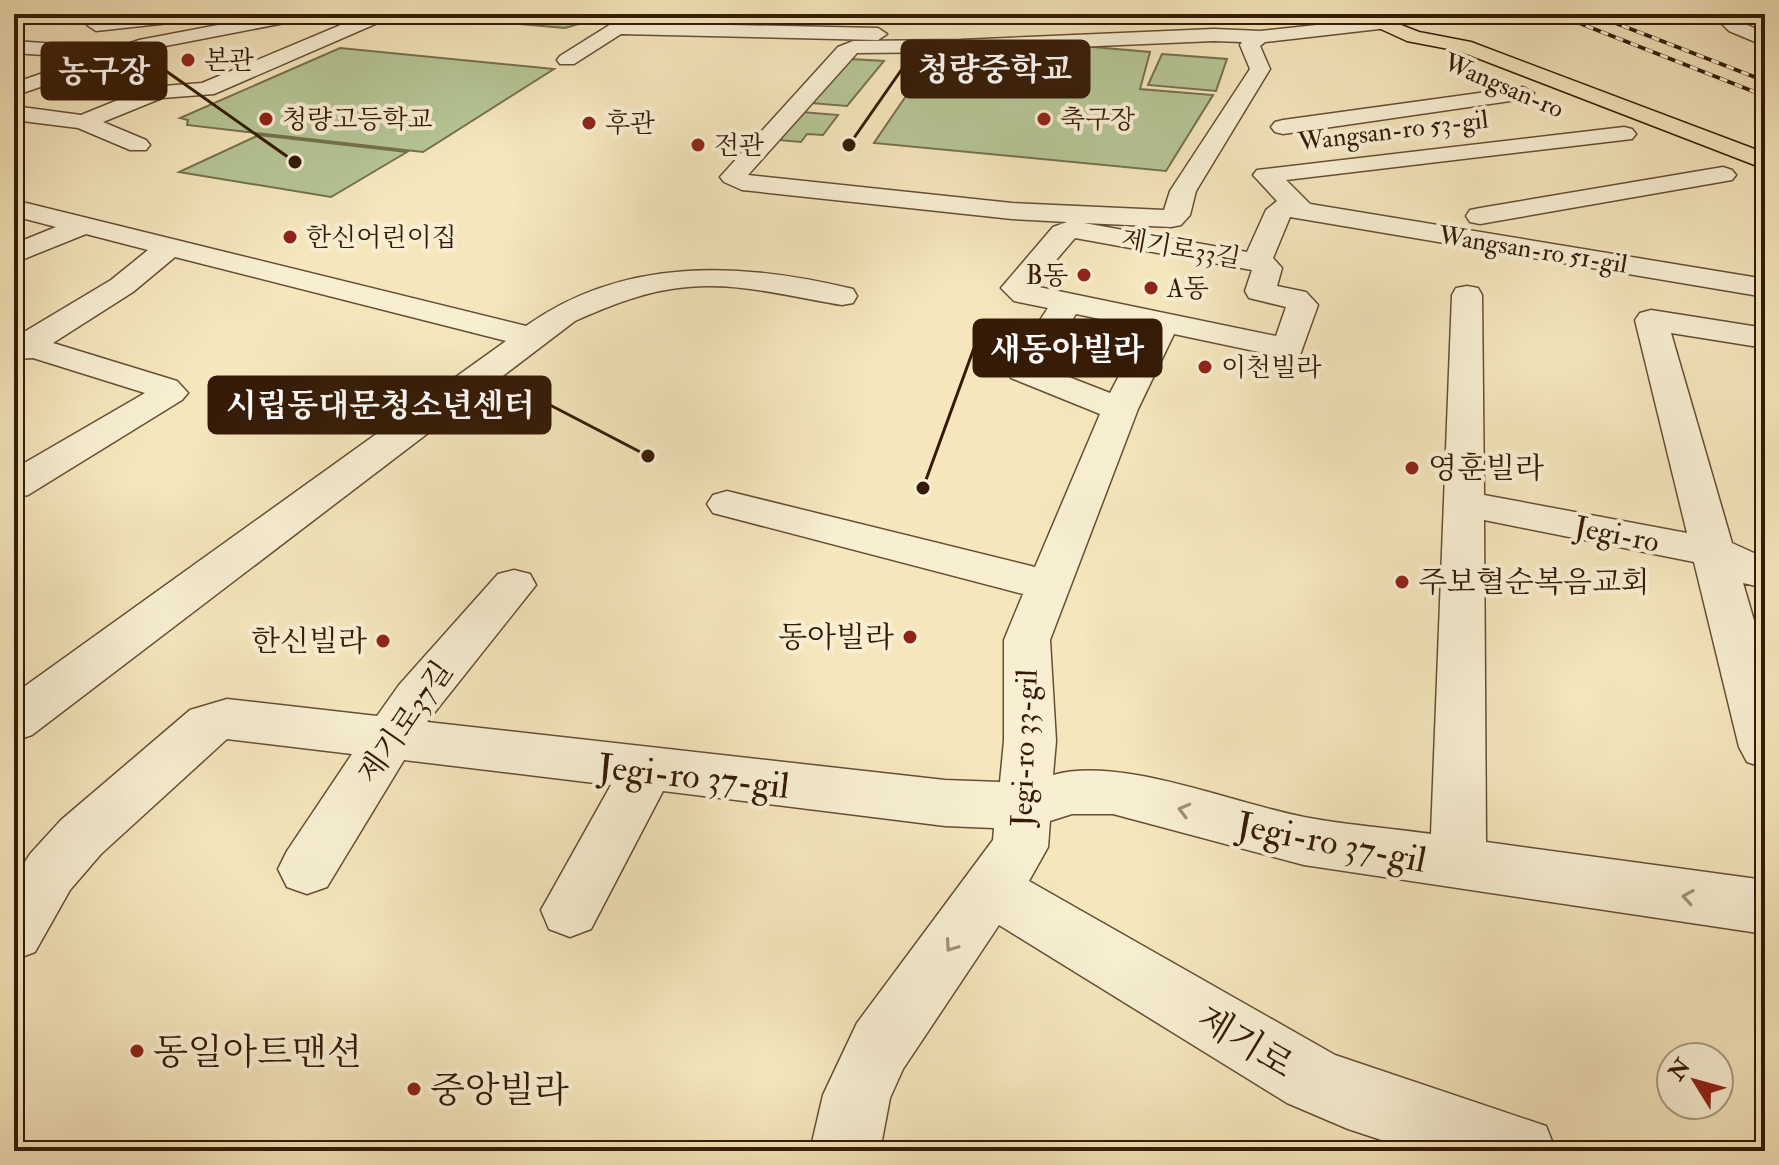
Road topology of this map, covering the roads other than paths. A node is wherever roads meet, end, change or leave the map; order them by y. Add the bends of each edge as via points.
1 (210, 14) edge
2 (305, 14) edge
3 (383, 14) edge
4 (639, 14) edge
5 (956, 14) edge
6 (999, 14) edge
7 (1357, 14) edge
8 (1721, 14) edge
9 (900, 15) edge
10 (194, 16) edge
11 (1246, 17) dead end
12 (1381, 24) junction
13 (96, 25) dead end
14 (620, 28) junction
15 (1260, 37) junction
16 (1414, 37) junction
17 (1765, 40) edge
18 (14, 47) edge
19 (58, 50) dead end
20 (567, 60) dead end
21 (14, 90) edge
22 (1530, 96) joint
23 (14, 113) edge
24 (1581, 116) dead end
25 (83, 122) junction
26 (1283, 127) dead end
27 (1624, 134) junction
28 (138, 145) dead end
29 (1652, 146) dead end
30 (1681, 158) dead end
31 (1765, 162) edge
32 (1723, 175) junction
33 (1751, 187) dead end
34 (14, 208) edge
35 (1301, 211) junction
36 (1480, 216) dead end
37 (82, 226) junction
38 (170, 247) junction
39 (14, 254) edge
40 (1257, 262) junction
41 (1765, 288) edge
42 (1467, 295) dead end
43 (842, 296) dead end
44 (1067, 303) junction
45 (1163, 323) junction
46 (533, 338) junction
47 (1765, 338) edge
48 (17, 349) edge
49 (1120, 409) junction
50 (14, 486) edge
51 (727, 504) dead end
52 (1465, 504) junction
53 (1714, 552) junction
54 (1765, 573) edge
55 (514, 585) dead end
56 (1049, 586) junction
57 (22, 707) edge
58 (389, 740) junction
59 (1765, 747) edge
60 (647, 771) junction
61 (1025, 806) junction
62 (1458, 864) junction
63 (307, 869) dead end
64 (991, 889) junction
65 (1765, 907) edge
66 (570, 910) dead end
67 (14, 932) edge
68 (852, 1149) edge
69 (1521, 1151) edge

1 - 10 street
2 - 21 street via 146,44
3 - 25 street via 206,89 158,92
4 - 14 street
5 - 6 street
5 - 9 street
7 - 12 main road
8 - 17 street
10 - 13 street
11 - 14 street via 1029,37
12 - 15 street
12 - 16 main road
14 - 20 street
15 - 15 street via 1250,45 1260,69 1171,219 1012,211 733,177 853,47
16 - 22 main road, Wangsan-ro via 1426,52
16 - 31 main road, Wangsan-ro via 1464,46
18 - 19 street
22 - 26 street
23 - 25 street
24 - 27 main road, Wangsan-ro
25 - 28 street
27 - 29 main road, Wangsan-ro
27 - 35 street, Wangsan-ro 53-gil via 1266,175
30 - 32 main road
32 - 33 main road
32 - 36 street
34 - 37 street
35 - 40 street via 1280,209
35 - 41 street, Wangsan-ro 51-gil
37 - 38 street
37 - 39 street
38 - 46 street
38 - 48 street via 122,286
40 - 44 street, 제기로33길 via 1072,229 1015,286 1025,294
40 - 45 street, 제기로33길 via 1267,268 1260,291 1302,305 1288,348
42 - 52 street, Jegi-ro 37-gil
43 - 46 street via 726,279 681,278 589,303
44 - 45 street
44 - 49 street via 1023,371
45 - 49 street, Jegi-ro 33-gil
46 - 57 street
47 - 53 street via 1651,320
48 - 50 street via 35,348 170,393
49 - 56 street, Jegi-ro 33-gil
51 - 56 street
52 - 53 street, Jegi-ro
52 - 62 street, Jegi-ro 37-gil
53 - 54 street, Jegi-ro
53 - 59 street
55 - 58 street, 제기로37길 via 441,666
56 - 61 street, Jegi-ro 33-gil via 1027,640 1030,741
58 - 60 street, Jegi-ro 37-gil
58 - 63 street, 제기로37길
58 - 67 street, Jegi-ro 37-gil via 227,719 208,724 81,837 50,872
60 - 61 street, Jegi-ro 37-gil via 945,803
60 - 66 street
62 -> 61 street, Jegi-ro 37-gil via 1304,841 1113,792 1072,792
61 - 64 street, Jegi-ro 33-gil via 1020,847
65 -> 62 street, Jegi-ro 37-gil
64 -> 68 street, Jegi-ro 33-gil via 880,1046 857,1095
64 - 69 street, 제기로 via 1319,1084

